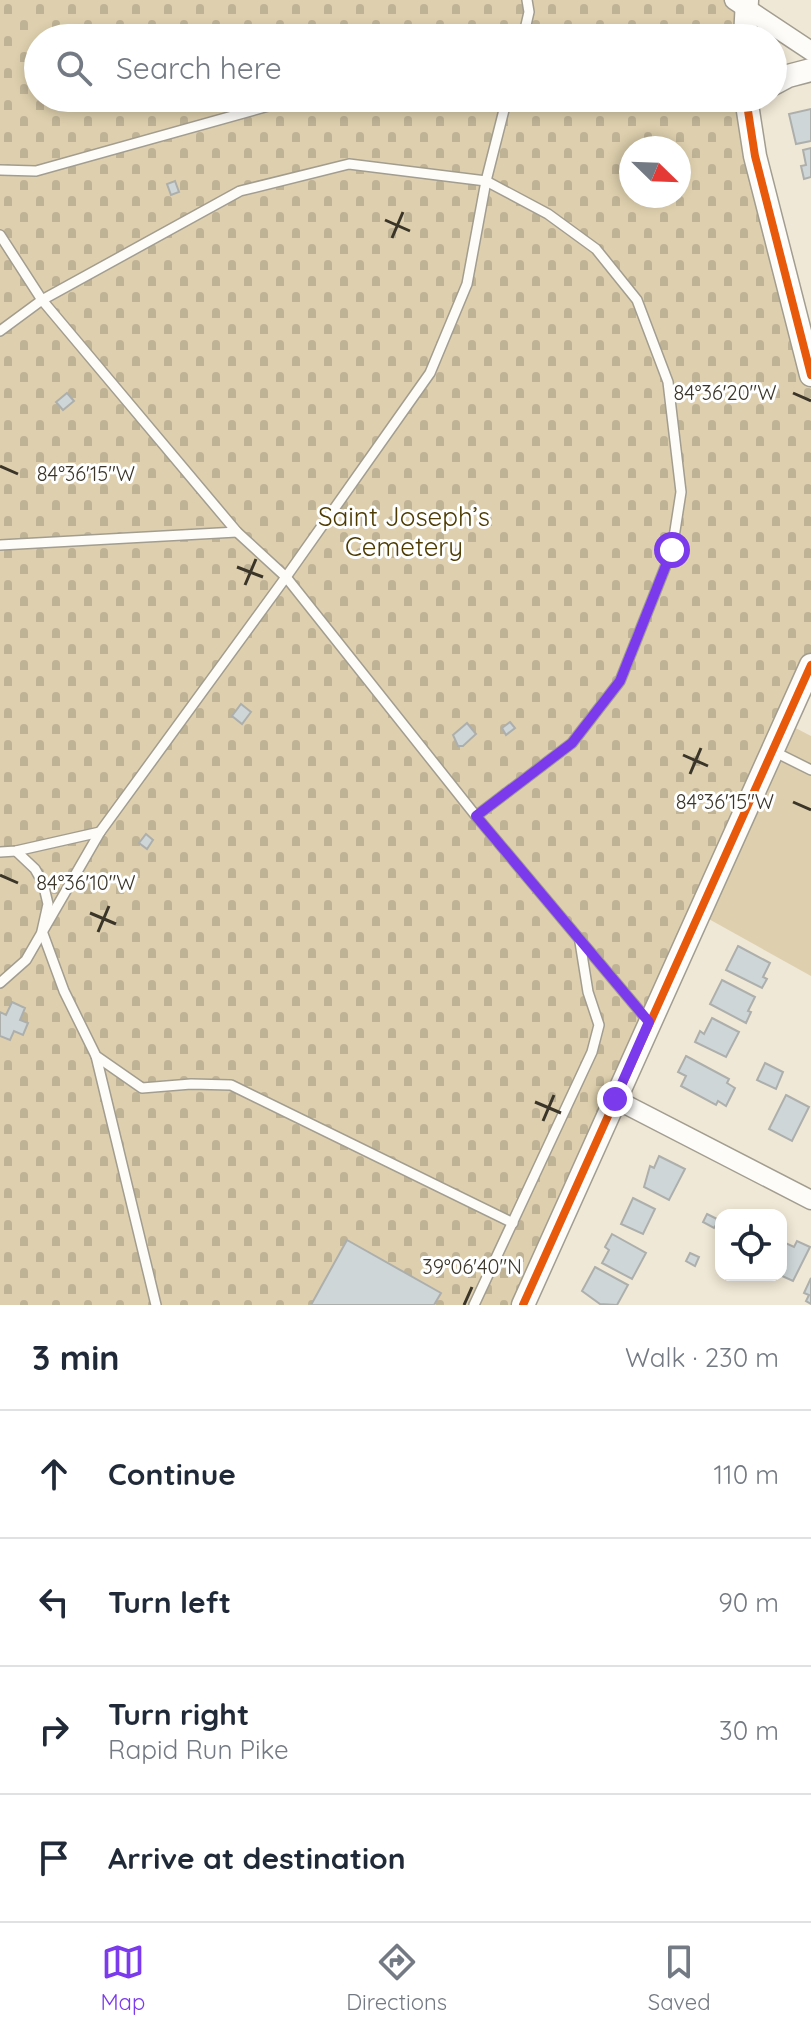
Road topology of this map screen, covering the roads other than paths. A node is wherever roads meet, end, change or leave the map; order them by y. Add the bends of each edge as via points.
1 (527, 0) edge
2 (742, 2) edge
3 (526, 24) edge
4 (744, 24) edge
5 (773, 24) edge
6 (787, 34) edge
7 (811, 51) edge
8 (811, 70) edge
9 (787, 77) edge
10 (247, 112) edge
11 (503, 112) edge
12 (751, 112) edge
13 (0, 170) edge
14 (486, 181) junction
15 (0, 235) edge
16 (42, 300) junction
17 (0, 331) edge
18 (811, 375) edge
19 (237, 532) junction
20 (0, 545) edge
21 (286, 577) junction
22 (811, 665) edge
23 (771, 750) junction
24 (811, 770) edge
25 (476, 816) junction
26 (100, 832) junction
27 (16, 851) junction
28 (0, 852) edge
29 (42, 931) junction
30 (580, 939) junction
31 (0, 983) edge
32 (649, 1022) junction
33 (96, 1056) junction
34 (615, 1099) junction
35 (811, 1200) edge
36 (513, 1223) junction
37 (156, 1305) edge
38 (474, 1305) edge
39 (523, 1305) edge

1 - 3 lane
2 - 4 street
2 - 5 street
6 - 7 street
8 - 9 street
10 - 13 lane via 36,171
11 - 14 lane
12 - 18 street via 755,156
14 - 16 lane via 349,164 240,191
14 - 21 lane via 467,284 430,373
14 - 25 lane via 548,214 596,249 637,300 668,382 681,492 672,550 620,681 572,743
15 - 16 lane
16 - 17 lane
16 - 19 lane
19 - 20 lane
19 - 21 lane
21 - 25 lane
21 - 26 lane
22 - 23 street
23 - 24 lane
23 - 32 street
25 - 30 lane
26 - 27 lane
26 - 29 lane
27 - 28 lane
27 - 29 lane via 43,883 48,904
29 - 31 lane via 26,960
29 - 33 lane
30 - 32 lane
30 - 36 lane via 599,1025 592,1052
32 - 34 street
33 - 36 lane via 142,1088 231,1085
33 - 37 lane
34 - 35 street
34 - 39 street
36 - 38 lane

